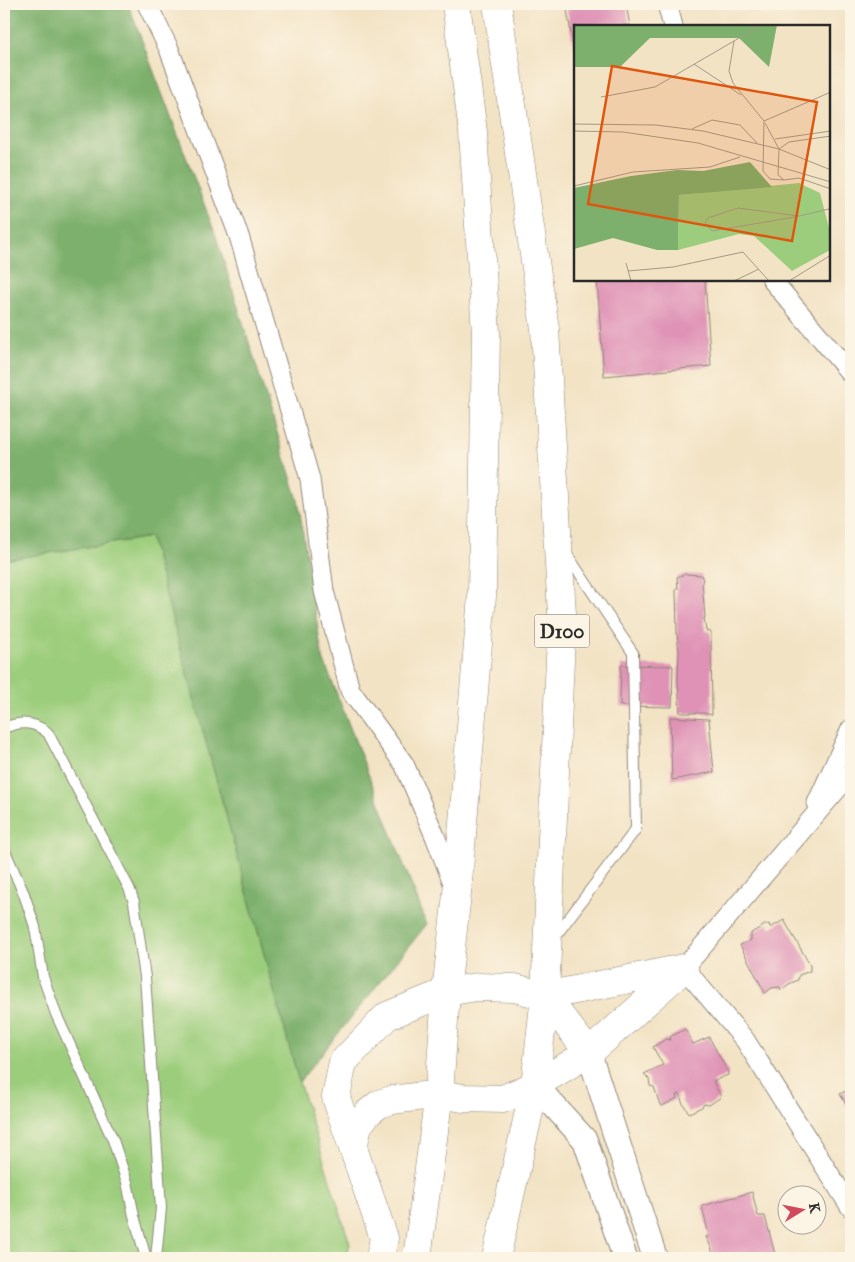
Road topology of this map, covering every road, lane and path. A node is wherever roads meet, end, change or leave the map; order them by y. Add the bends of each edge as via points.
1 (147, 4) edge
2 (456, 4) edge
3 (497, 4) edge
4 (667, 4) edge
5 (673, 25) edge
6 (773, 281) edge
7 (851, 374) edge
8 (558, 542) junction
9 (4, 728) edge
10 (851, 729) edge
11 (851, 773) edge
12 (808, 823) junction
13 (4, 849) edge
14 (457, 894) junction
15 (547, 946) junction
16 (684, 968) junction
17 (446, 992) junction
18 (545, 996) junction
19 (589, 1053) junction
20 (535, 1085) junction
21 (439, 1094) junction
22 (353, 1148) junction
23 (851, 1208) edge
24 (146, 1258) edge
25 (156, 1258) edge
26 (380, 1258) edge
27 (417, 1258) edge
28 (496, 1258) edge
29 (625, 1258) edge
30 (655, 1258) edge

1 - 14 street via 169,49 239,236 310,479 324,591 350,690 404,764
2 - 14 main road via 473,132 486,333 482,596
3 - 8 main road, D100 via 546,329
4 - 5 street
6 - 7 street
8 - 15 main road, D100 via 562,614
8 - 15 lane via 633,653 636,830
9 - 25 lane via 24,723 48,732 134,902 146,977 161,1208
10 - 12 street
11 - 12 street
12 - 16 street
13 - 24 lane via 35,927 43,977 56,1014 121,1161
14 - 17 main road
15 - 18 main road, D100
16 - 18 main road
16 - 19 main road
16 - 23 street via 745,1040
17 - 18 main road via 477,987 515,988
17 - 21 main road
17 - 22 main road via 388,1016 343,1062 336,1097
18 - 19 main road
18 - 20 main road, D100
19 - 20 main road
19 - 30 street
20 - 21 main road via 503,1099
20 - 28 main road, D100
20 - 29 street via 585,1140
21 - 22 main road via 379,1104 358,1125
21 - 27 main road
22 - 26 main road via 384,1238

